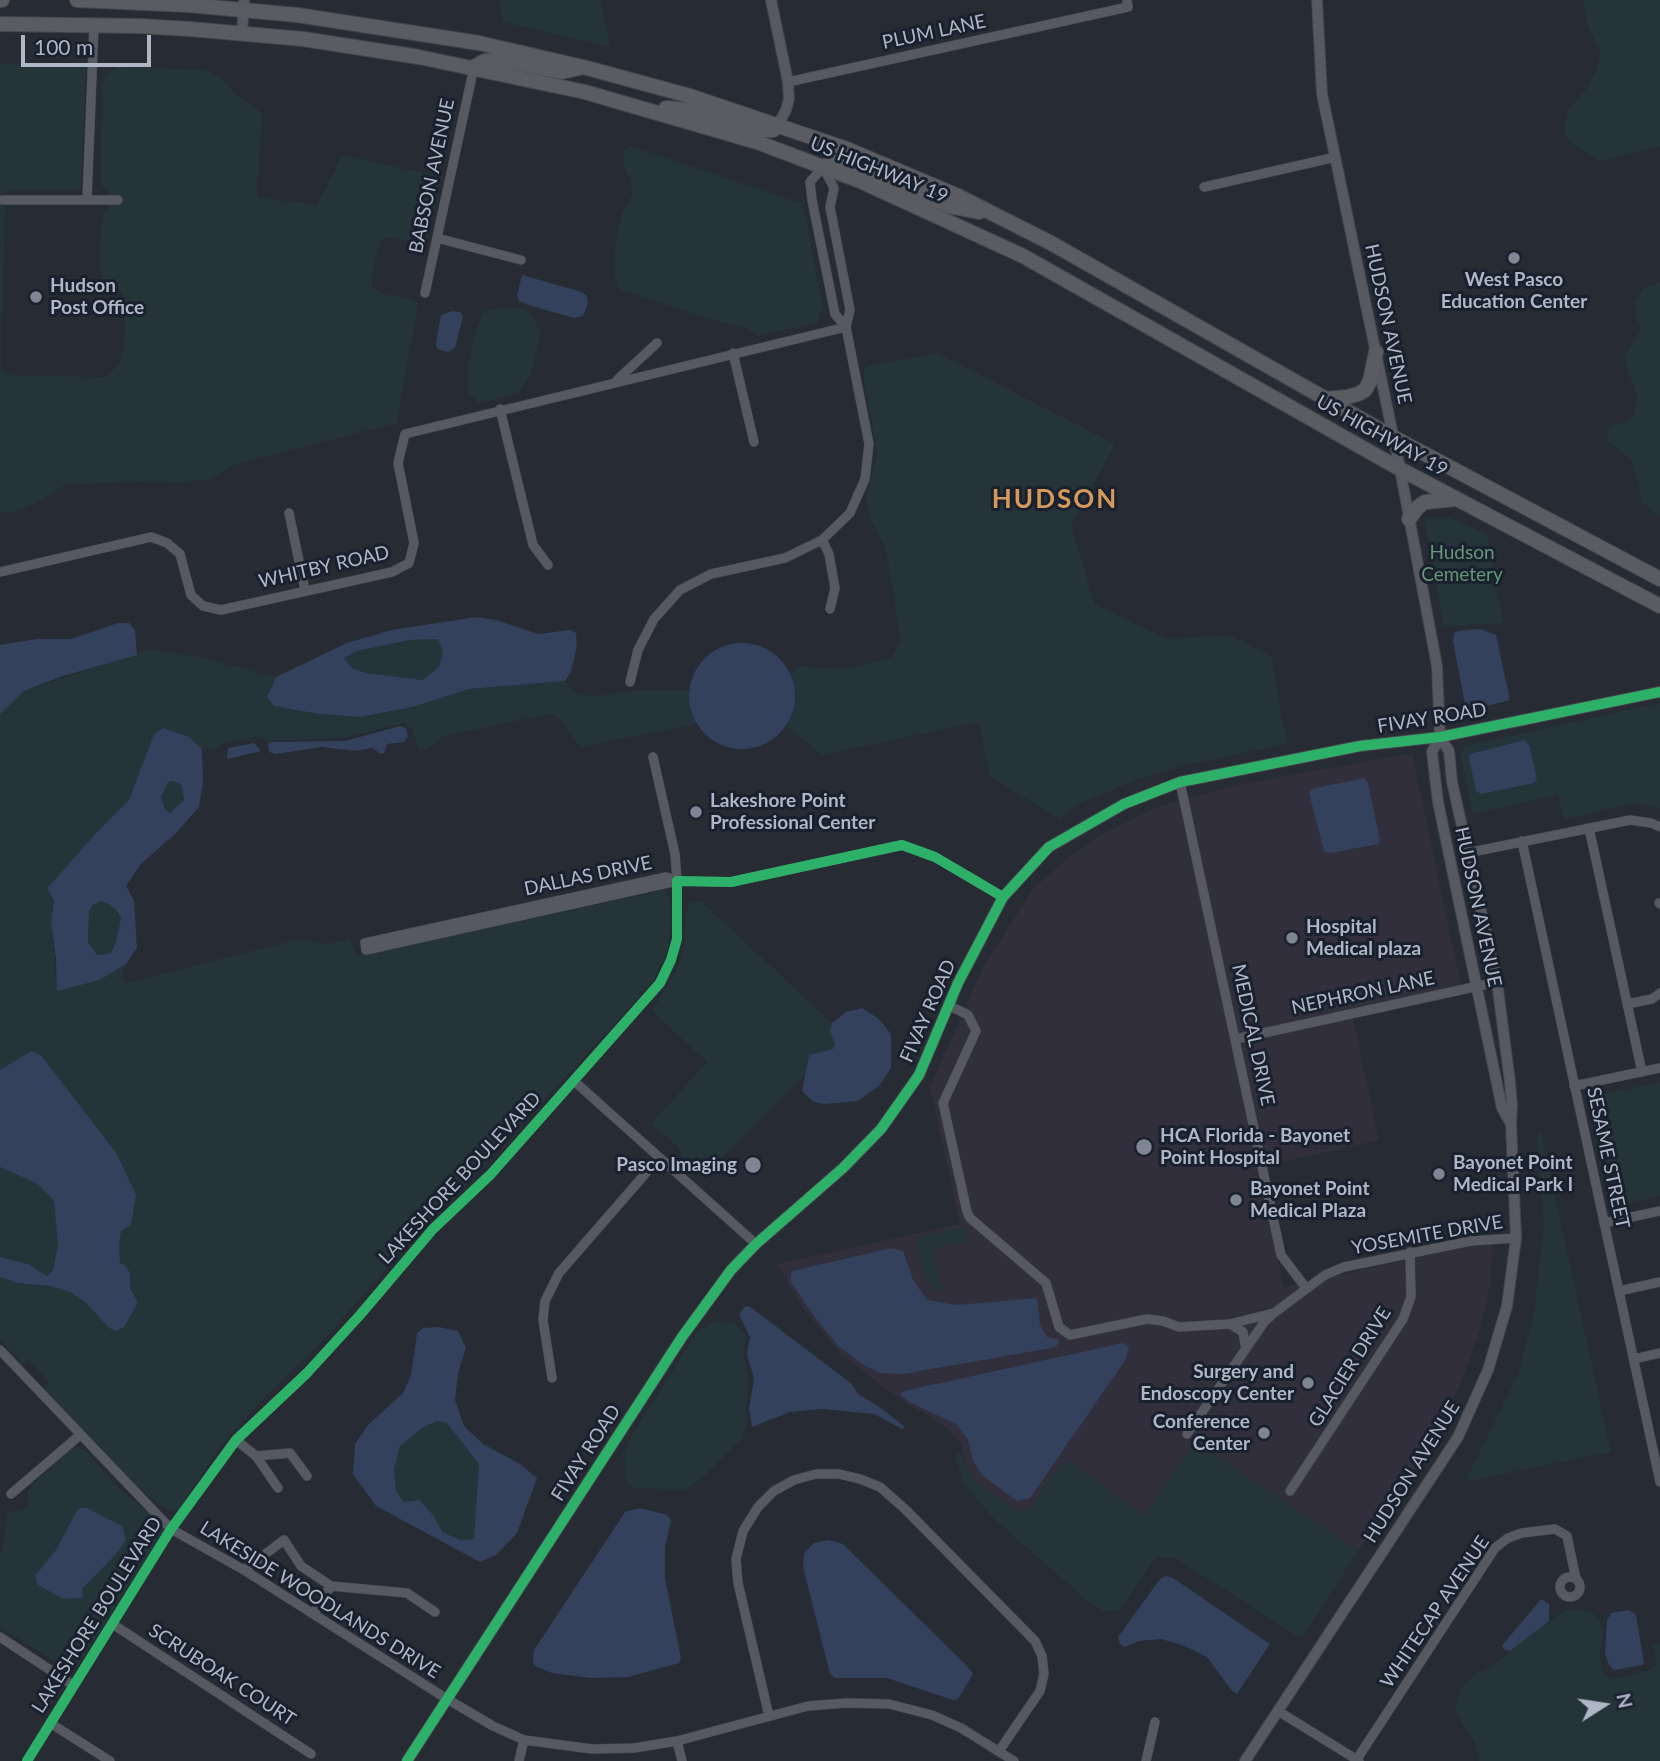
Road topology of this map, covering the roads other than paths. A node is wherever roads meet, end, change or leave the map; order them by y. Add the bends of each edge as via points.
1 (77, 0) edge
2 (771, 0) edge
3 (1317, 0) edge
4 (1128, 4) edge
5 (244, 5) edge
6 (0, 24) edge
7 (94, 25) junction
8 (242, 34) junction
9 (474, 67) junction
10 (585, 67) junction
11 (788, 82) junction
12 (638, 106) junction
13 (778, 124) junction
14 (1336, 157) junction
15 (823, 167) junction
16 (1204, 187) dead end
17 (2, 200) dead end
18 (87, 200) junction
19 (118, 200) dead end
20 (1001, 217) junction
21 (437, 238) junction
22 (521, 260) dead end
23 (425, 293) dead end
24 (846, 327) junction
25 (657, 343) dead end
26 (1376, 352) junction
27 (733, 353) junction
28 (616, 381) junction
29 (1325, 399) junction
30 (500, 409) junction
31 (1393, 437) junction
32 (754, 442) dead end
33 (1399, 469) junction
34 (1456, 499) junction
35 (289, 513) dead end
36 (1409, 519) junction
37 (822, 540) junction
38 (548, 565) dead end
39 (0, 572) edge
40 (1660, 579) edge
41 (305, 590) junction
42 (1660, 607) edge
43 (830, 610) dead end
44 (631, 682) dead end
45 (1658, 692) edge
46 (1440, 737) junction
47 (653, 757) dead end
48 (1180, 782) junction
49 (1660, 827) edge
50 (1589, 828) junction
51 (1522, 841) junction
52 (1467, 853) junction
53 (677, 881) junction
54 (1003, 897) junction
55 (1497, 982) junction
56 (1478, 986) junction
57 (1660, 993) edge
58 (1628, 1004) junction
59 (948, 1005) junction
60 (1236, 1039) junction
61 (1660, 1068) edge
62 (1642, 1072) junction
63 (574, 1081) junction
64 (1574, 1086) junction
65 (1510, 1125) junction
66 (659, 1157) junction
67 (1660, 1211) edge
68 (1604, 1223) junction
69 (1516, 1238) junction
70 (756, 1244) junction
71 (1410, 1252) junction
72 (1660, 1282) edge
73 (1306, 1288) junction
74 (1619, 1291) junction
75 (1275, 1313) junction
76 (1230, 1324) junction
77 (1246, 1349) junction
78 (0, 1350) edge
79 (1660, 1353) edge
80 (1633, 1359) junction
81 (552, 1378) dead end
82 (1660, 1424) edge
83 (1648, 1427) junction
84 (1187, 1434) dead end
85 (80, 1435) junction
86 (236, 1440) junction
87 (257, 1456) junction
88 (307, 1476) dead end
89 (1660, 1482) edge
90 (278, 1488) dead end
91 (1290, 1490) dead end
92 (11, 1494) dead end
93 (171, 1530) junction
94 (244, 1570) junction
95 (1576, 1579) dead end
96 (331, 1586) junction
97 (435, 1612) dead end
98 (313, 1614) junction
99 (114, 1625) junction
100 (0, 1637) edge
101 (73, 1685) junction
102 (447, 1699) junction
103 (1278, 1711) junction
104 (769, 1716) junction
105 (1155, 1722) dead end
106 (50, 1723) junction
107 (524, 1740) junction
108 (677, 1741) junction
109 (999, 1751) junction
110 (311, 1754) dead end
111 (1358, 1760) edge
112 (27, 1761) edge
113 (110, 1761) edge
114 (407, 1761) edge
115 (519, 1761) edge
116 (682, 1761) edge
117 (1014, 1761) edge
118 (1146, 1761) edge
119 (1245, 1761) edge

1 - 5 highway, US HIGHWAY 19
2 - 11 street
3 - 14 street, HUDSON AVENUE via 1322,94
4 - 11 street, PLUM LANE
5 - 8 street
5 - 10 highway, US HIGHWAY 19 via 419,32
6 - 7 highway, US HIGHWAY 19
7 - 8 highway, US HIGHWAY 19
7 - 18 street
8 - 9 highway, US HIGHWAY 19 via 317,41
9 - 10 highway via 500,60 561,72
9 - 12 highway, US HIGHWAY 19
9 - 21 street, BABSON AVENUE
10 - 13 highway, US HIGHWAY 19
11 - 13 street via 789,99
12 - 13 highway via 689,110 764,131
12 - 15 highway, US HIGHWAY 19
13 - 20 highway, US HIGHWAY 19 via 893,167
14 - 16 street
14 - 26 street, HUDSON AVENUE
15 - 20 highway via 847,163 949,206
15 - 24 street via 834,188 830,206 850,310
15 - 24 street via 810,182 812,200 835,314
15 - 33 highway, US HIGHWAY 19 via 1023,256
17 - 18 street
18 - 19 street
20 - 29 highway, US HIGHWAY 19
21 - 22 street
21 - 23 street, BABSON AVENUE
24 - 27 street, WHITBY ROAD
24 - 37 street via 869,444 867,467 850,513
25 - 28 street
26 - 29 highway via 1365,390
26 - 31 street, HUDSON AVENUE
27 - 28 street, WHITBY ROAD
27 - 32 street
28 - 30 street, WHITBY ROAD
29 - 31 highway, US HIGHWAY 19
30 - 38 street via 533,545
30 - 41 street, WHITBY ROAD via 404,434 398,463 414,543 409,563 391,572
31 - 33 street, HUDSON AVENUE
31 - 40 highway, US HIGHWAY 19
33 - 34 highway, US HIGHWAY 19
33 - 36 street, HUDSON AVENUE
34 - 36 highway via 1425,502
34 - 42 highway, US HIGHWAY 19
35 - 41 street
36 - 46 street, HUDSON AVENUE via 1437,666
37 - 43 street via 835,588
37 - 44 street via 785,558 711,574 680,590 654,619 638,650
39 - 41 street, WHITBY ROAD via 151,537 180,554 191,595 203,607 221,610
45 - 46 street, FIVAY ROAD
46 - 48 street, FIVAY ROAD via 1360,746
46 - 52 street, HUDSON AVENUE via 1448,751
46 - 56 street, HUDSON AVENUE via 1432,752 1435,783
47 - 53 street, LAKESHORE BOULEVARD
48 - 54 street, FIVAY ROAD via 1124,804 1049,847
48 - 60 street, MEDICAL DRIVE
49 - 50 street via 1630,820
50 - 51 street
50 - 58 street
51 - 52 street
51 - 64 street, SESAME STREET
52 - 55 street, HUDSON AVENUE
53 - 53 street, DALLAS DRIVE via 666,877 365,943 366,950
53 - 54 street via 731,882 902,845 935,857
53 - 63 street, LAKESHORE BOULEVARD via 677,939 660,983
54 - 59 street, FIVAY ROAD
55 - 56 street, NEPHRON LANE
55 - 65 street, HUDSON AVENUE via 1513,1105
56 - 60 street, NEPHRON LANE
56 - 65 street, HUDSON AVENUE via 1502,1108
57 - 58 street
58 - 62 street
59 - 70 street, FIVAY ROAD via 919,1075 881,1129 838,1174
59 - 76 street, YOSEMITE DRIVE via 968,1015 976,1031 943,1102 967,1212 1046,1283 1059,1327 1070,1335 1147,1319 1179,1327
60 - 73 street, MEDICAL DRIVE via 1282,1255
61 - 62 street
62 - 64 street
63 - 66 street
63 - 86 street, LAKESHORE BOULEVARD via 491,1174 433,1229 307,1373
64 - 68 street, SESAME STREET
65 - 69 street, HUDSON AVENUE
66 - 70 street
66 - 81 street via 559,1273 545,1301 543,1320
67 - 68 street
68 - 74 street, SESAME STREET
69 - 71 street, YOSEMITE DRIVE
69 - 103 street, HUDSON AVENUE via 1497,1345 1458,1437
70 - 102 street, FIVAY ROAD via 682,1337
71 - 73 street, YOSEMITE DRIVE via 1344,1267
71 - 91 street, GLACIER DRIVE via 1412,1297 1403,1320
72 - 74 street
73 - 75 street, YOSEMITE DRIVE
74 - 80 street, SESAME STREET
75 - 76 street, YOSEMITE DRIVE
75 - 77 street, YOSEMITE DRIVE
76 - 77 street via 1243,1332
77 - 84 street, YOSEMITE DRIVE
78 - 85 street, LAKESIDE WOODLANDS DRIVE
79 - 80 street
80 - 83 street, SESAME STREET
82 - 83 street
83 - 89 street, SESAME STREET
85 - 92 street
85 - 93 street, LAKESIDE WOODLANDS DRIVE
86 - 87 street
86 - 93 street, LAKESHORE BOULEVARD
87 - 88 street via 290,1453
87 - 90 street
93 - 94 street, LAKESIDE WOODLANDS DRIVE
93 - 99 street, LAKESHORE BOULEVARD
94 - 96 street via 285,1540 302,1566
94 - 98 street, LAKESIDE WOODLANDS DRIVE
95 - 111 street, WHITECAP AVENUE via 1567,1536 1555,1528 1522,1533 1495,1548
96 - 97 street via 407,1593
96 - 98 street
98 - 102 street, LAKESIDE WOODLANDS DRIVE
99 - 101 street, LAKESHORE BOULEVARD
99 - 110 street, SCRUBOAK COURT
100 - 101 street
101 - 106 street, LAKESHORE BOULEVARD
102 - 107 street, LAKESIDE WOODLANDS DRIVE
102 - 114 street, FIVAY ROAD
103 - 111 street
103 - 119 street, HUDSON AVENUE
104 - 108 street, LAKESIDE WOODLANDS DRIVE
104 - 109 street, LAKESIDE WOODLANDS DRIVE via 808,1706 889,1704 961,1728
104 - 109 street via 738,1583 736,1559 743,1531 774,1491 816,1474 839,1474 880,1487 1035,1641 1044,1674 1040,1691
105 - 118 street
106 - 112 street, LAKESHORE BOULEVARD
106 - 113 street
107 - 108 street, LAKESIDE WOODLANDS DRIVE via 592,1749
107 - 115 street
108 - 116 street
109 - 117 street, LAKESIDE WOODLANDS DRIVE

